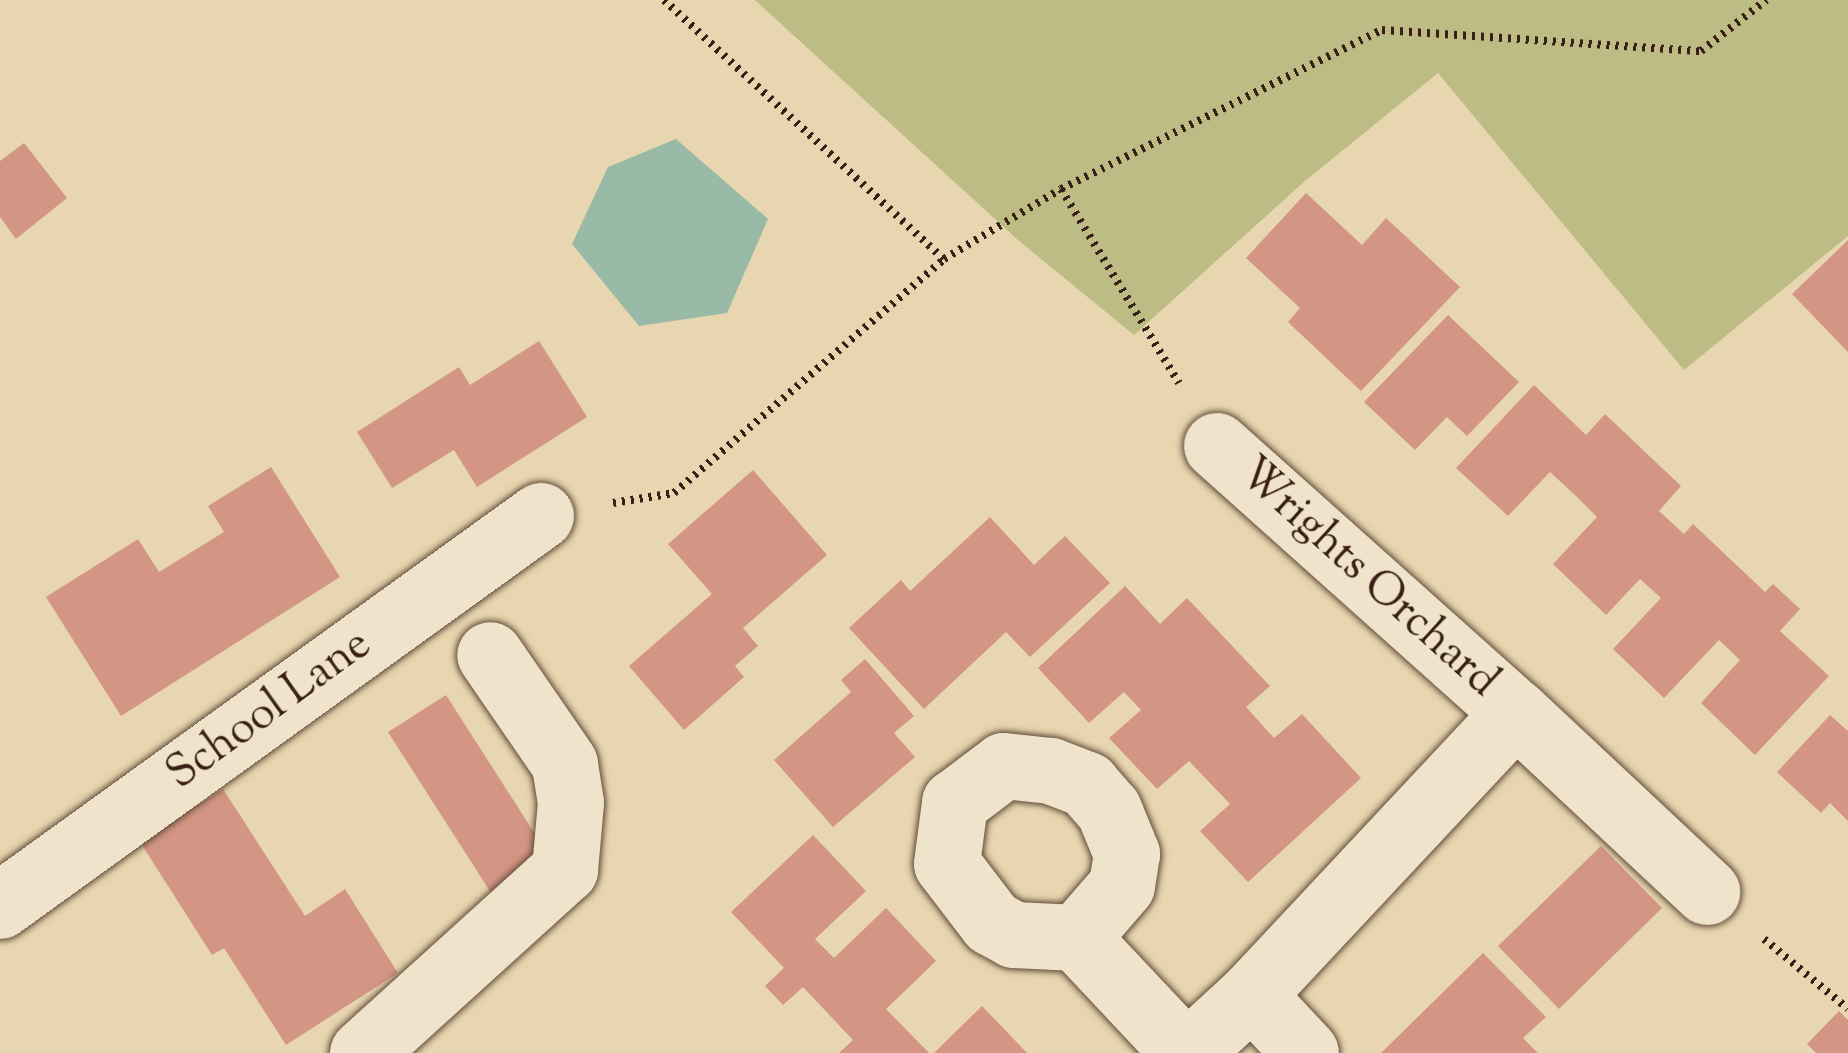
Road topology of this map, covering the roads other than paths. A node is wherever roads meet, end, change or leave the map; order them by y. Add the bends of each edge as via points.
1 (1217, 446) road end
2 (541, 516) road end
3 (490, 655) dead end
4 (1516, 713) junction
5 (1707, 892) road end
6 (0, 906) edge
7 (1077, 938) dead end
8 (1252, 994) junction
9 (363, 1053) edge
10 (1187, 1053) edge
11 (1306, 1053) edge

1 - 4 street, Wrights Orchard
2 - 6 street, School Lane
3 - 9 street via 566,764 565,870
4 - 5 street, Wrights Orchard
4 - 8 street, Wrights Orchard
7 - 10 street, Wrights Orchard
8 - 10 street, Wrights Orchard
8 - 11 street

